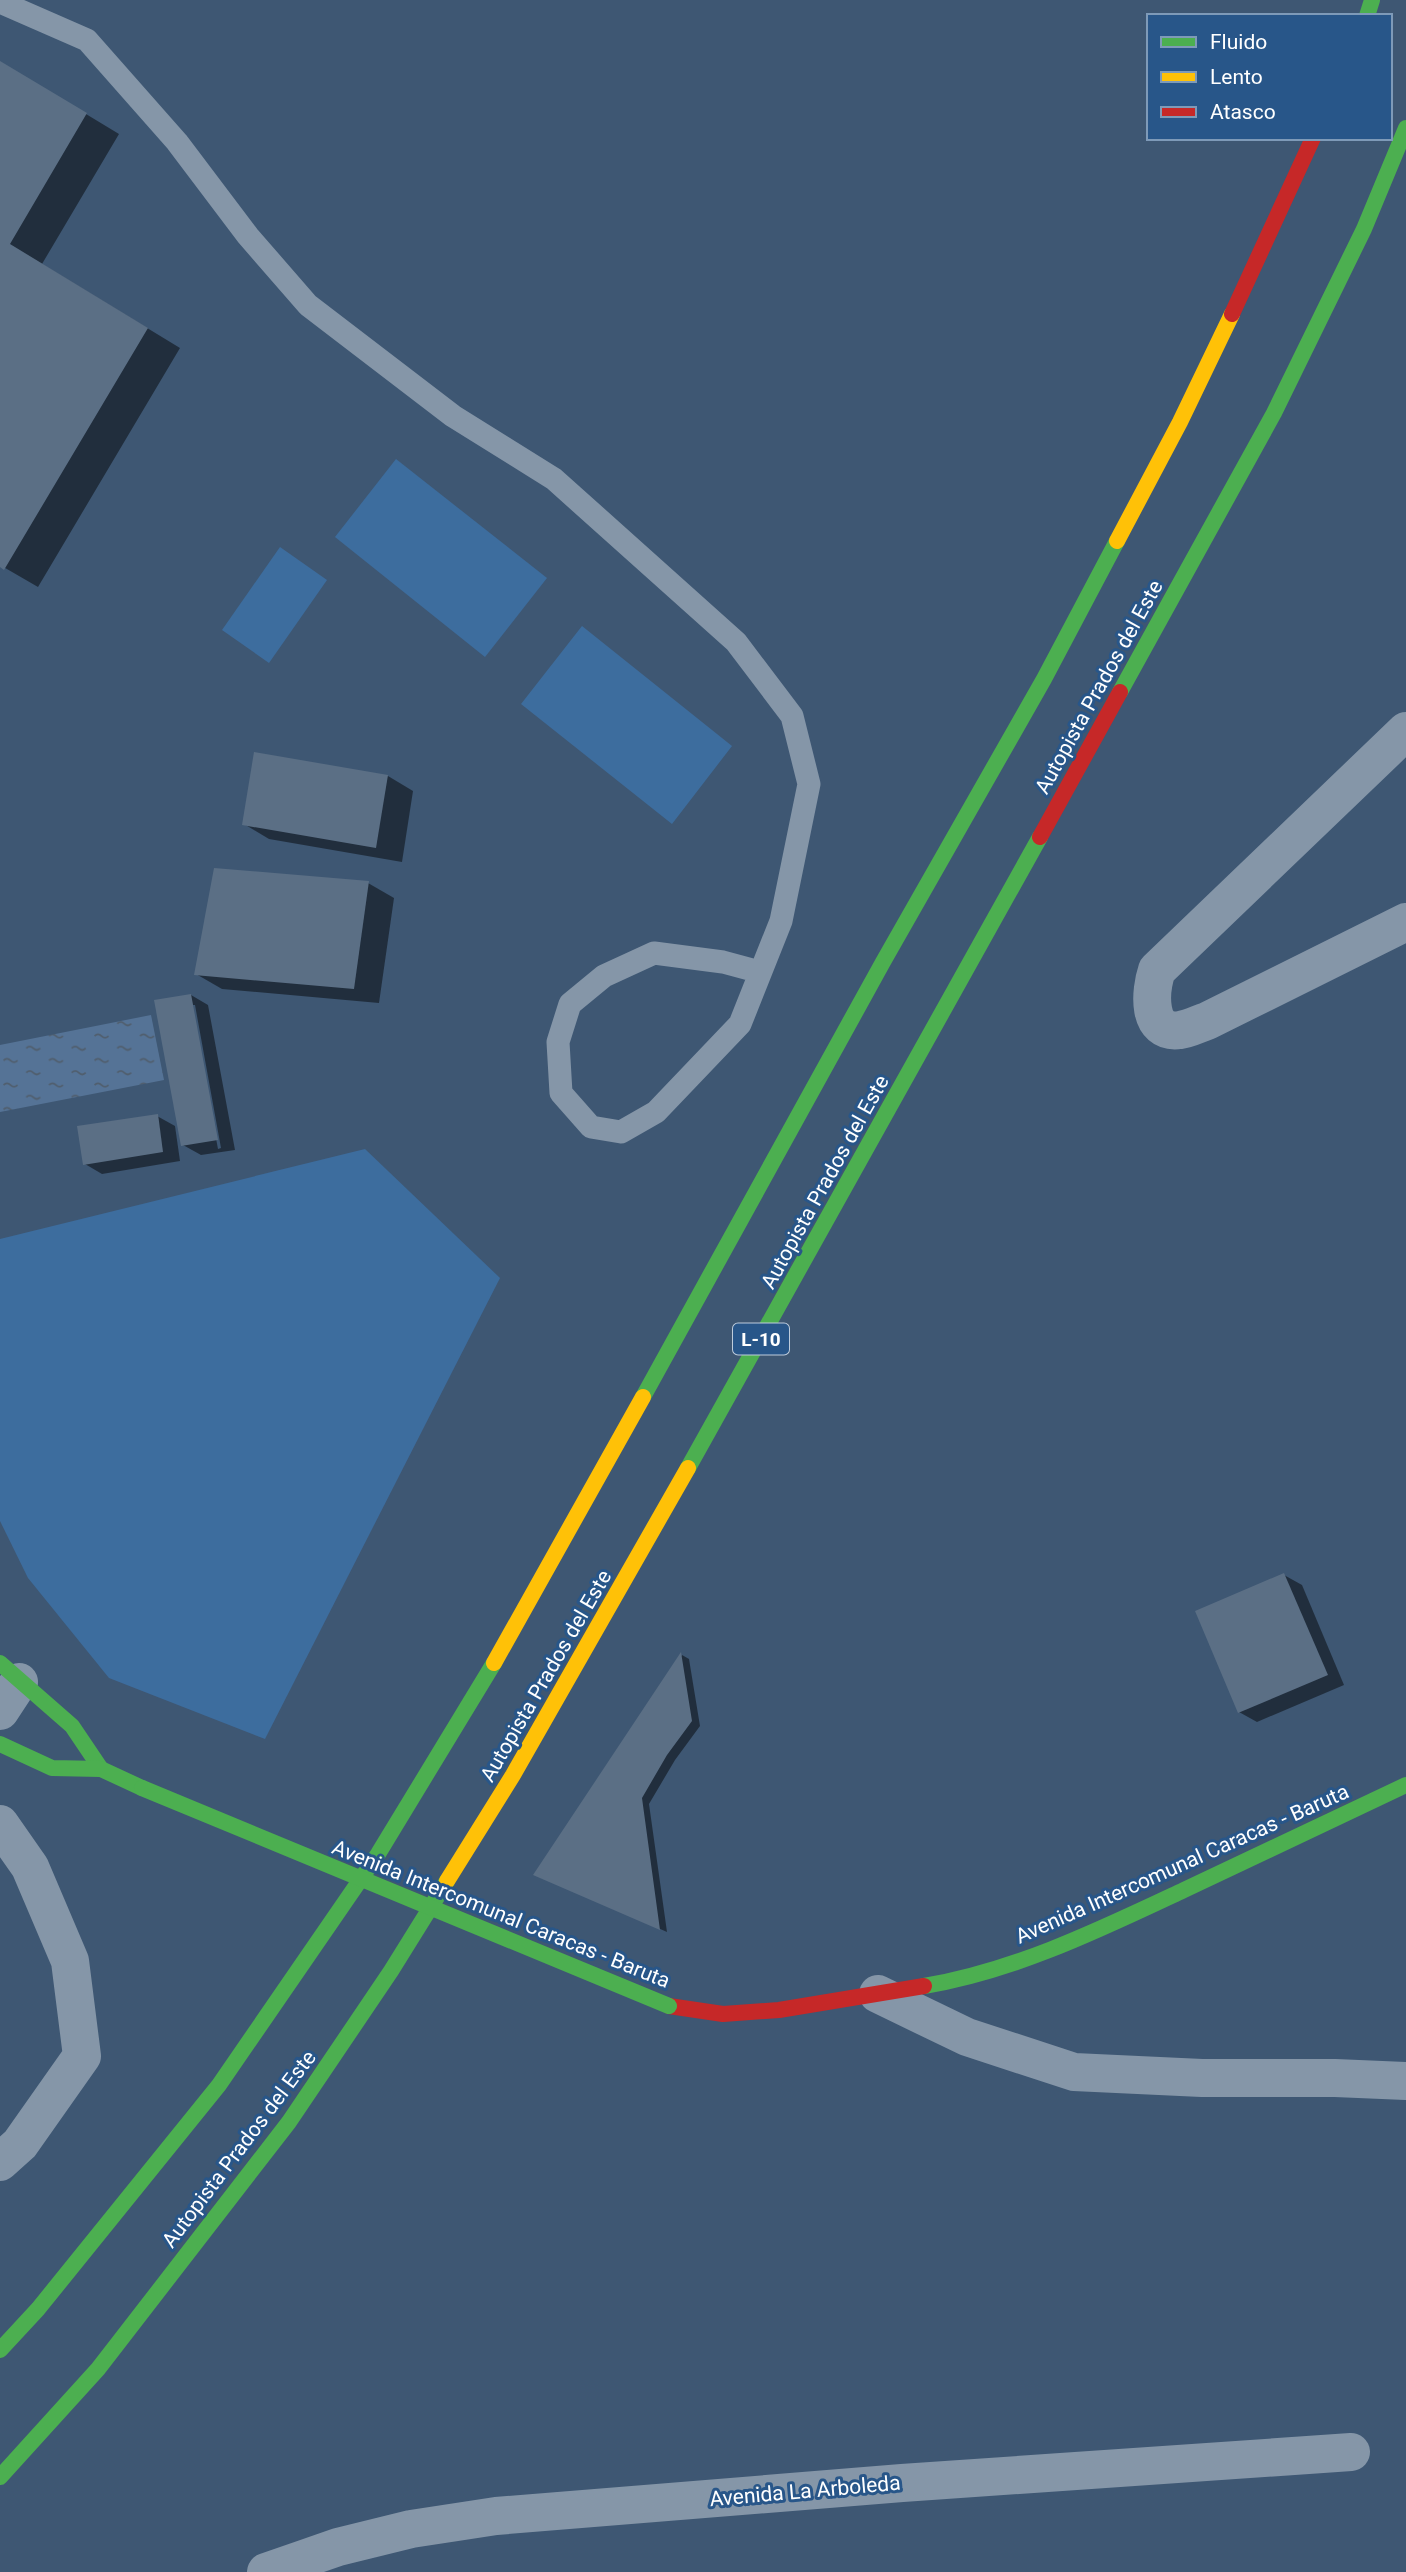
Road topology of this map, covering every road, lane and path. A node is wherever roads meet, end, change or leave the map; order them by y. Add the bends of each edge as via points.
1 (0, 2) edge
2 (1406, 128) edge
3 (1312, 140) edge
4 (1406, 731) edge
5 (1406, 922) edge
6 (760, 972) junction
7 (6, 1685) edge
8 (0, 1744) edge
9 (101, 1769) junction
10 (1406, 1785) edge
11 (0, 1824) edge
12 (878, 1994) junction
13 (1406, 2081) edge
14 (0, 2162) edge
15 (0, 2350) edge
16 (1351, 2452) dead end
17 (0, 2477) edge
18 (266, 2572) edge

1 - 6 lane via 87,40 177,142 248,236 308,304 453,416 554,479 736,642 792,716 808,784 781,921
2 - 17 main road, Autopista Prados del Este / L-10 via 1364,229 1274,413 963,978 513,1774 391,1971 289,2122 98,2369
3 - 15 main road via 1180,422 1044,679 512,1633 378,1854 219,2085
4 - 5 street via 1157,971 1152,984 1156,1019 1166,1029 1179,1030 1207,1021
6 - 6 lane via 654,953 604,976 570,1004 558,1042 561,1093 591,1127 621,1132 656,1112 740,1024
7 - 9 main road via 72,1726
8 - 9 main road, Avenida Intercomunal Caracas - Baruta via 51,1768
9 - 12 main road, Avenida Intercomunal Caracas - Baruta, bridge via 669,2006 723,2014
10 - 12 main road, Avenida Intercomunal Caracas - Baruta via 1120,1920 1032,1956 956,1982
11 - 14 street via 30,1867 70,1961 82,2056 20,2144
12 - 13 street via 967,2036 1074,2072
16 - 18 street, Avenida La Arboleda via 496,2516 411,2529

